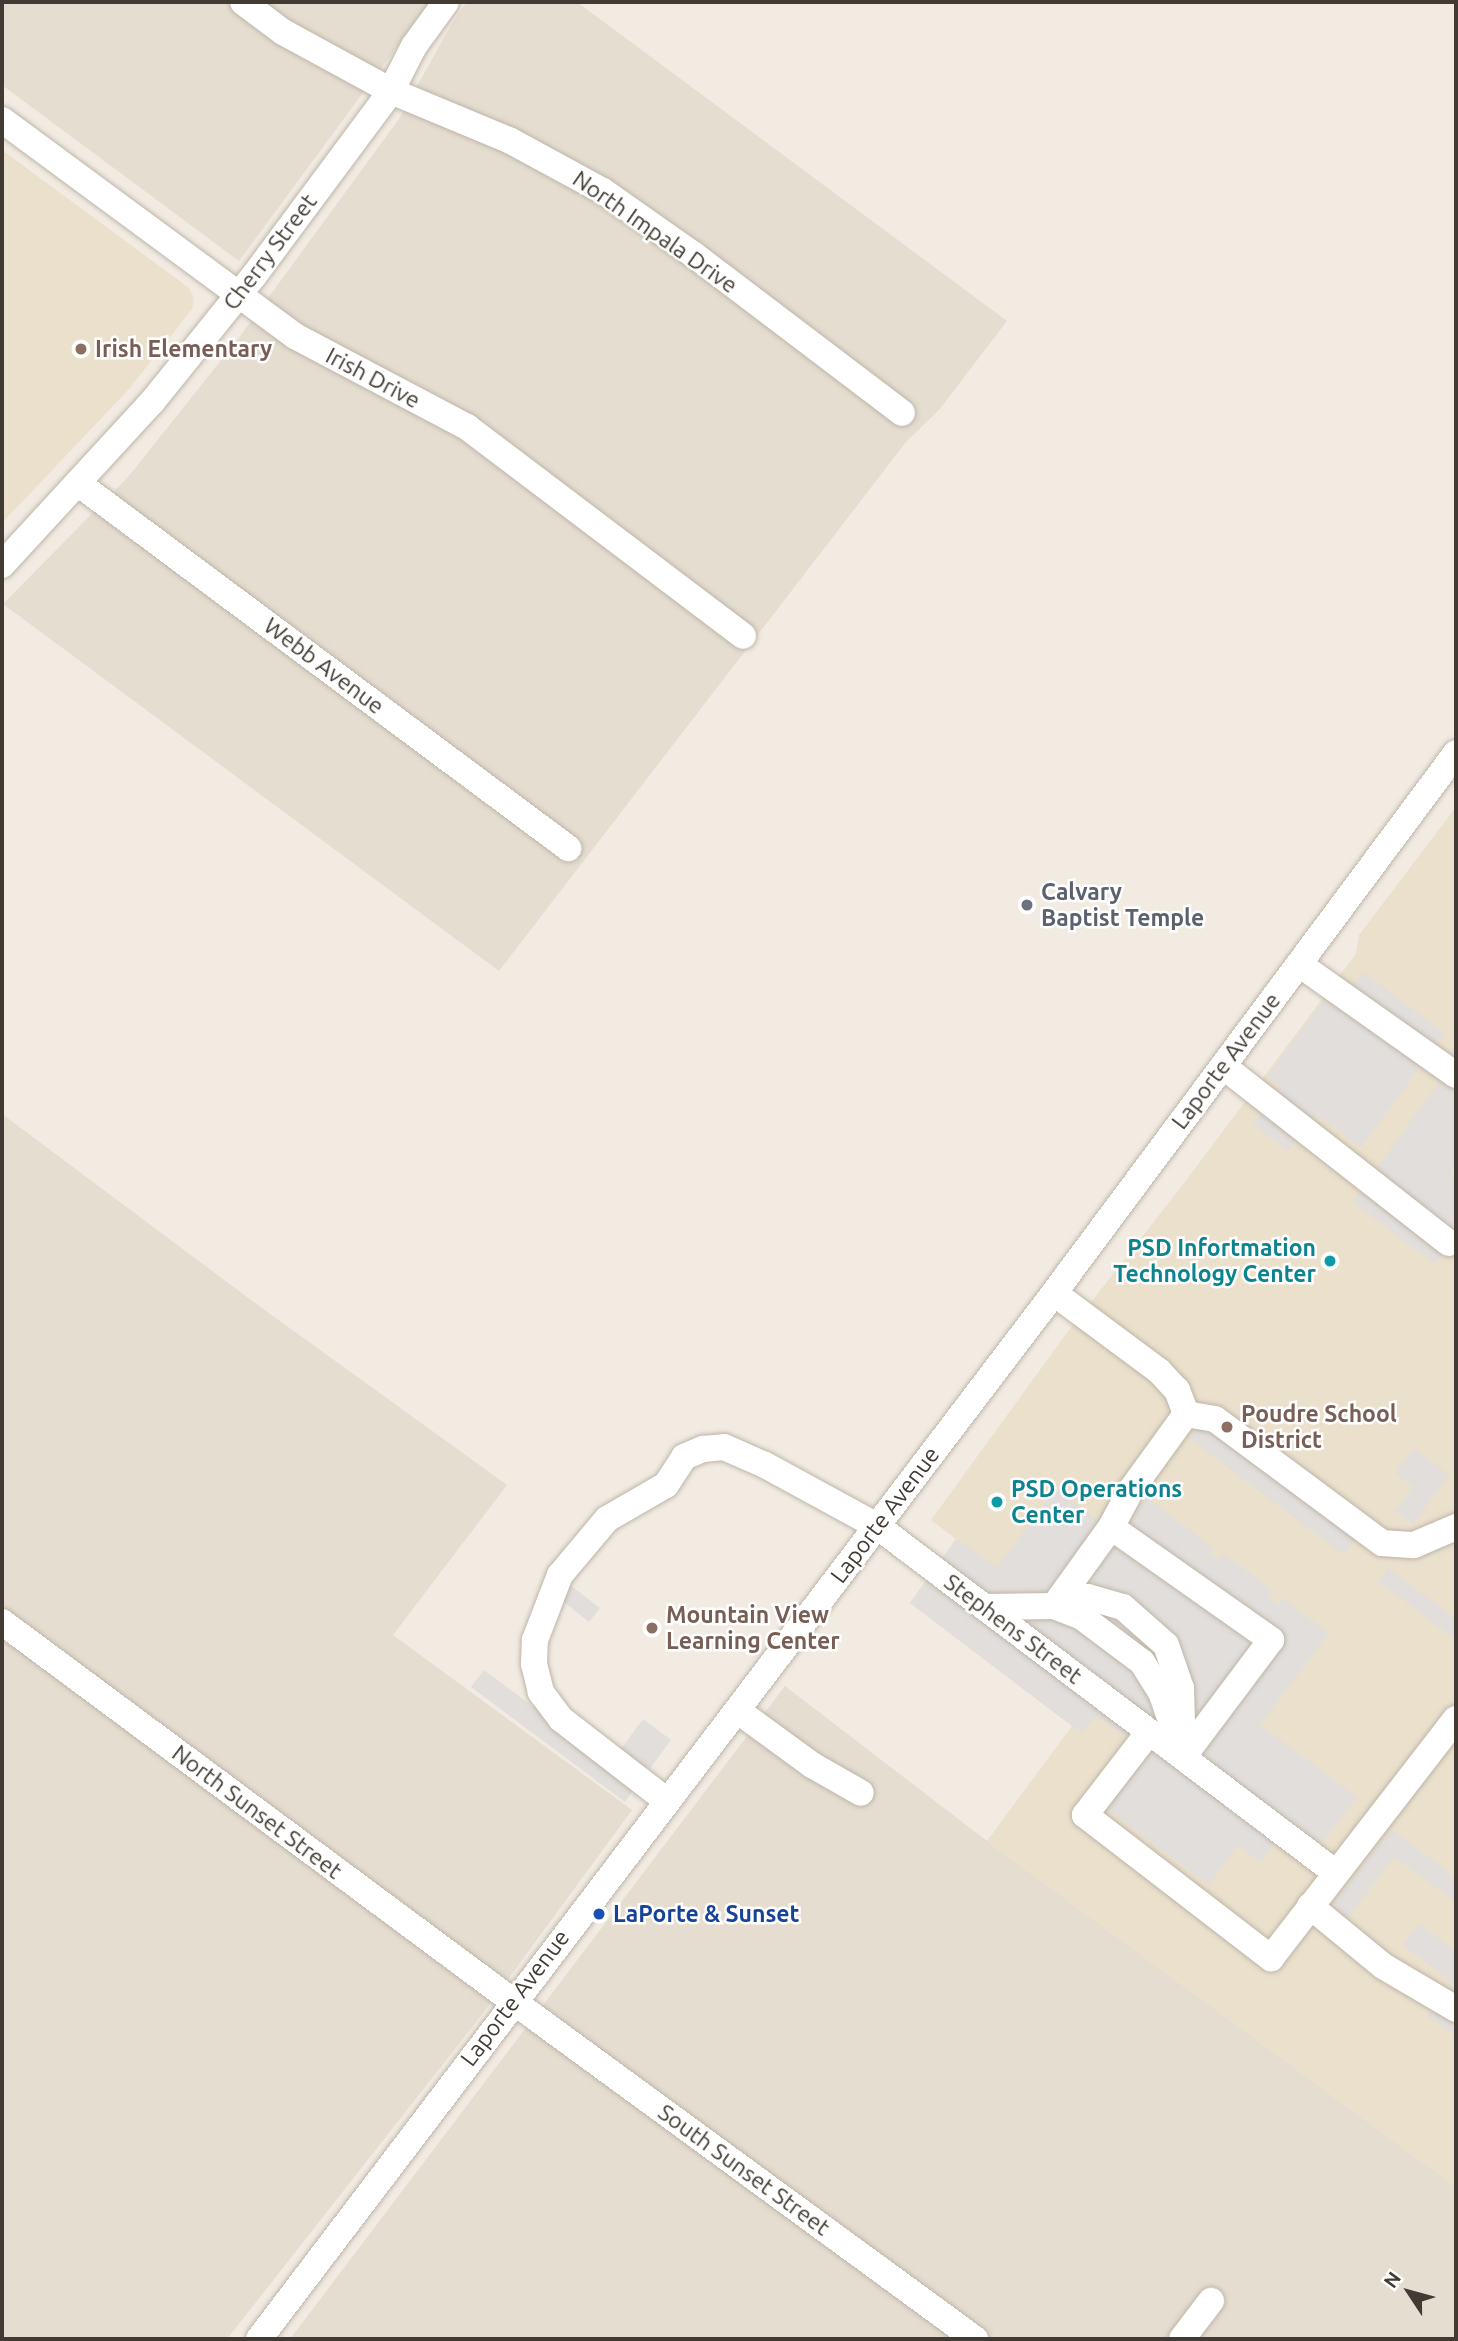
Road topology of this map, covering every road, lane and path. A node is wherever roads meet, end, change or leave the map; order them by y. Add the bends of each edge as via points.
1 (243, 2) edge
2 (446, 2) edge
3 (391, 90) junction
4 (2, 120) edge
5 (238, 295) junction
6 (902, 413) dead end
7 (79, 484) junction
8 (2, 565) edge
9 (743, 636) dead end
10 (1456, 753) edge
11 (568, 848) dead end
12 (1299, 964) junction
13 (1223, 1066) junction
14 (1456, 1075) edge
15 (1449, 1243) dead end
16 (1054, 1293) junction
17 (1186, 1414) junction
18 (877, 1526) junction
19 (1111, 1527) junction
20 (1456, 1527) edge
21 (1054, 1606) junction
22 (985, 1607) junction
23 (2, 1622) edge
24 (738, 1711) junction
25 (1456, 1719) edge
26 (1149, 1732) junction
27 (1183, 1757) junction
28 (861, 1793) dead end
29 (667, 1801) junction
30 (1336, 1873) junction
31 (1310, 1906) junction
32 (513, 2001) junction
33 (1456, 2008) edge
34 (1212, 2301) dead end
35 (259, 2339) edge
36 (975, 2339) edge
37 (1182, 2339) edge

1 - 3 street, North Impala Drive via 283,32
2 - 3 street, Cherry Street via 414,46
3 - 5 street, Cherry Street
3 - 6 street, North Impala Drive via 509,140 603,191
4 - 5 street, Irish Drive
5 - 7 street, Cherry Street
5 - 9 street, Irish Drive via 295,336 467,427
7 - 8 street, Cherry Street
7 - 11 street, Webb Avenue
10 - 12 street, Laporte Avenue
12 - 13 street, Laporte Avenue
12 - 14 street
13 - 15 street
13 - 16 street, Laporte Avenue
16 - 17 street via 1159,1371 1177,1390
16 - 18 street, Laporte Avenue
17 - 19 street
17 - 20 street via 1215,1419 1382,1543 1414,1545
18 - 22 street, Stephens Street
18 - 24 street, Laporte Avenue
18 - 29 street, Stephens Street via 765,1465 724,1447 702,1449 684,1457 666,1485 607,1519 574,1556 560,1575 535,1640 534,1664 541,1692 561,1719
19 - 21 street
19 - 27 street via 1270,1640
21 - 22 street
21 - 27 street via 1082,1617 1142,1662 1161,1692
22 - 26 street, Stephens Street
23 - 32 street, North Sunset Street
24 - 28 street via 812,1765
24 - 29 street, Laporte Avenue
25 - 30 street
26 - 27 street, Stephens Street
26 - 31 street via 1085,1815 1271,1958
27 - 30 street, Stephens Street
29 - 32 street, Laporte Avenue
30 - 31 street
31 - 33 street via 1383,1966
32 - 35 street, Laporte Avenue
32 - 36 street, South Sunset Street
34 - 37 street

